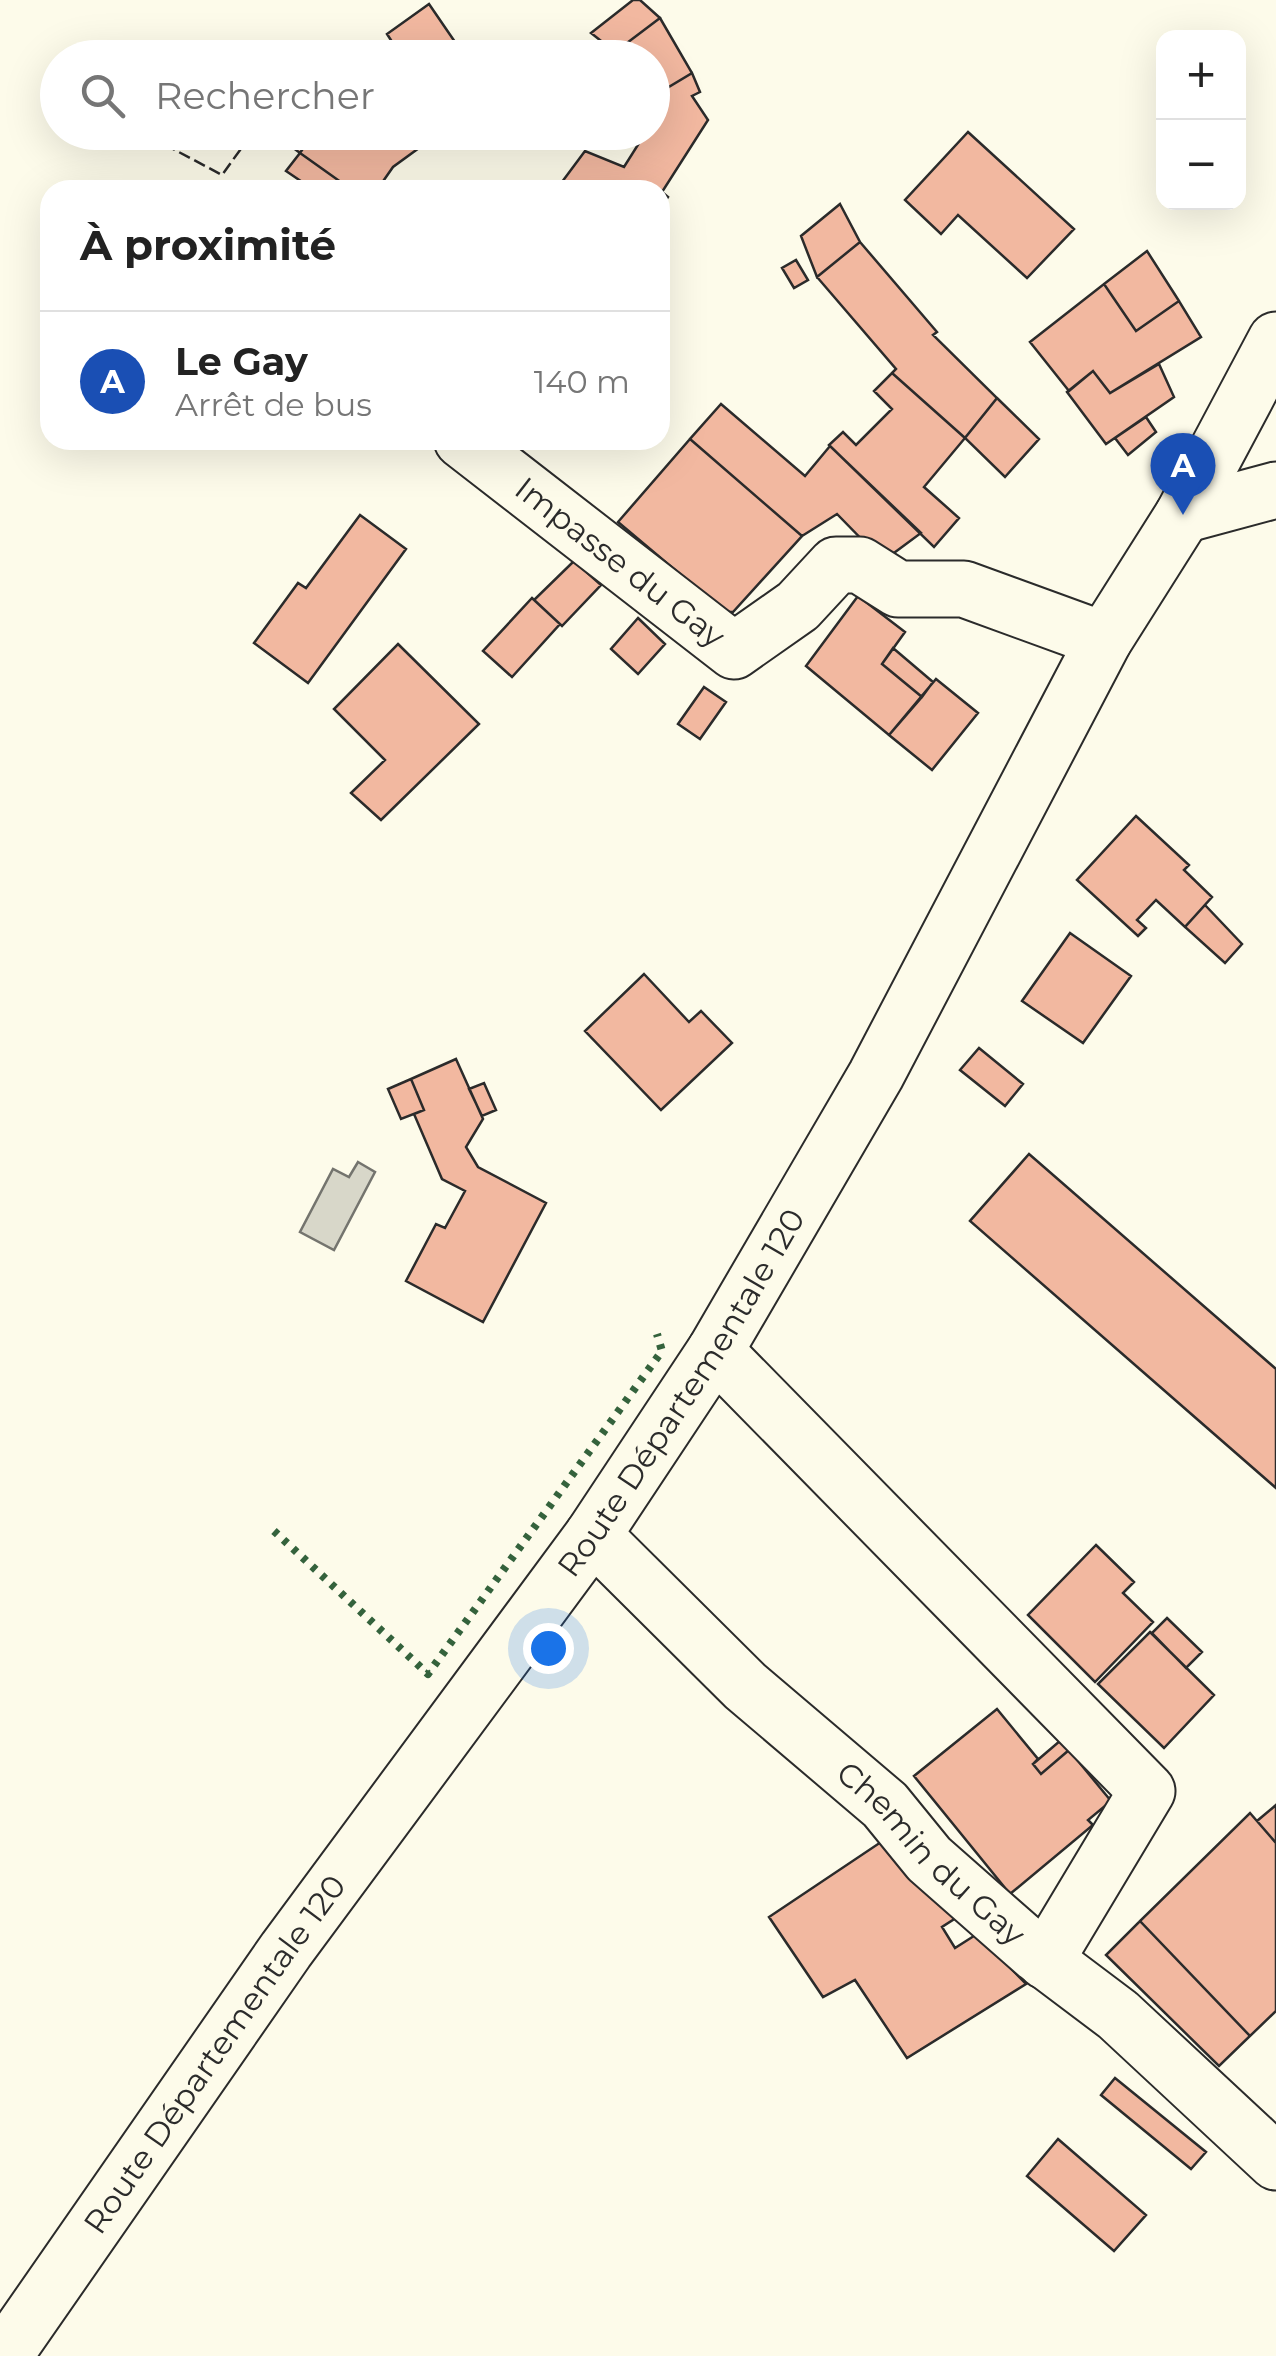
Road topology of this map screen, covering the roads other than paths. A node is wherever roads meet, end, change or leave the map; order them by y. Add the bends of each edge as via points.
1 (1276, 340) edge
2 (475, 450) edge
3 (1276, 490) edge
4 (1193, 496) junction
5 (1104, 640) junction
6 (715, 1351) junction
7 (592, 1535) junction
8 (1046, 1961) junction
9 (1276, 2162) edge
10 (4, 2356) edge

1 - 4 street, Route Départementale 120
2 - 5 street, Impasse du Gay via 734,651 798,606 836,566 860,565 898,589 964,589
3 - 4 street
4 - 5 street, Route Départementale 120
5 - 6 street, Route Départementale 120 via 876,1075
6 - 7 street, Route Départementale 120
6 - 8 street via 1148,1790
7 - 8 street, Chemin du Gay via 745,1686 885,1805 929,1859
7 - 10 street, Route Départementale 120 via 286,1950
8 - 9 street, Chemin du Gay via 1118,2015

